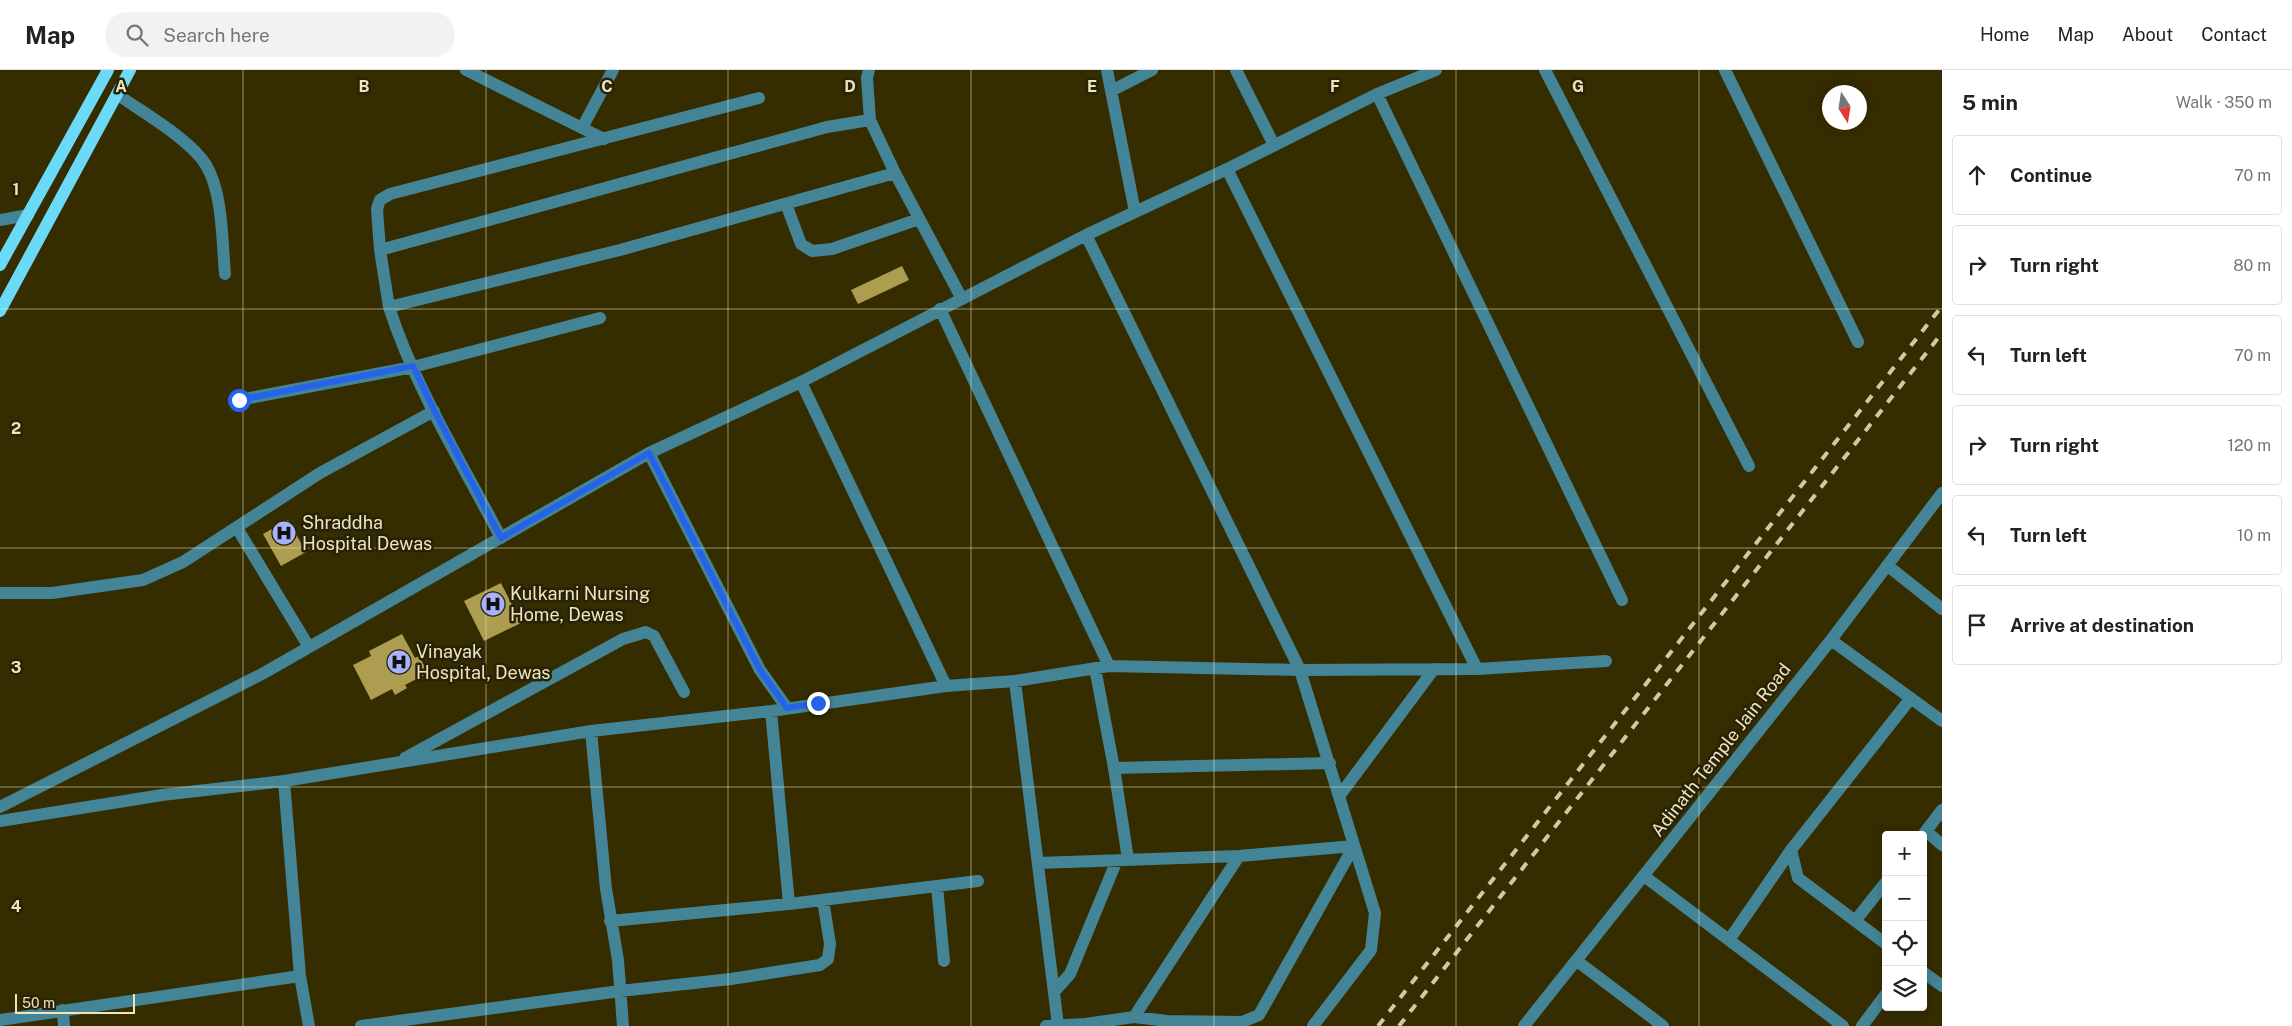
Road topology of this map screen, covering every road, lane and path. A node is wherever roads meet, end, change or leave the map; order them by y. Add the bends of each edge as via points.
1 (108, 70) edge
2 (130, 70) edge
3 (466, 70) edge
4 (613, 70) edge
5 (870, 70) edge
6 (1107, 70) edge
7 (1152, 70) edge
8 (1236, 70) edge
9 (1436, 70) edge
10 (1545, 70) edge
11 (1724, 70) edge
12 (1418, 73) edge
13 (1111, 91) junction
14 (117, 94) junction
15 (1377, 94) junction
16 (759, 98) dead end
17 (870, 120) junction
18 (582, 128) junction
19 (604, 139) junction
20 (1274, 146) junction
21 (1227, 169) junction
22 (894, 173) junction
23 (786, 204) junction
24 (1135, 212) junction
25 (28, 215) junction
26 (919, 219) junction
27 (0, 220) edge
28 (1086, 235) junction
29 (380, 250) junction
30 (0, 265) edge
31 (225, 274) dead end
32 (962, 299) junction
33 (389, 307) junction
34 (940, 309) junction
35 (0, 310) edge
36 (600, 318) dead end
37 (1858, 342) dead end
38 (413, 366) junction
39 (801, 382) junction
40 (239, 400) dead end
41 (434, 410) junction
42 (649, 453) junction
43 (1749, 466) dead end
44 (1942, 493) edge
45 (237, 528) junction
46 (501, 538) junction
47 (1888, 566) junction
48 (0, 593) edge
49 (1622, 600) dead end
50 (1942, 609) edge
51 (1831, 640) junction
52 (309, 647) junction
53 (1606, 662) dead end
54 (1109, 666) junction
55 (1095, 668) junction
56 (1477, 669) junction
57 (1300, 670) junction
58 (1434, 670) junction
59 (1014, 680) junction
60 (946, 686) junction
61 (684, 692) dead end
62 (1912, 698) junction
63 (787, 708) junction
64 (771, 711) junction
65 (1942, 721) edge
66 (591, 731) junction
67 (398, 762) junction
68 (1330, 763) junction
69 (1114, 768) junction
70 (284, 781) junction
71 (1340, 795) junction
72 (0, 806) edge
73 (1942, 810) edge
74 (0, 821) edge
75 (1926, 831) edge
76 (1927, 834) edge
77 (1942, 845) edge
78 (1354, 846) junction
79 (1791, 850) junction
80 (1239, 856) junction
81 (1122, 859) junction
82 (1038, 863) junction
83 (1644, 876) junction
84 (978, 880) dead end
85 (937, 886) junction
86 (1882, 887) edge
87 (823, 900) junction
88 (789, 904) junction
89 (610, 921) junction
90 (1855, 921) junction
91 (1729, 940) junction
92 (1882, 941) edge
93 (944, 961) dead end
94 (1577, 961) junction
95 (1927, 975) edge
96 (300, 976) junction
97 (1942, 986) edge
98 (620, 990) junction
99 (1054, 992) junction
100 (1882, 999) edge
101 (62, 1010) junction
102 (1134, 1017) junction
103 (0, 1020) edge
104 (64, 1026) edge
105 (309, 1026) edge
106 (360, 1026) edge
107 (623, 1026) edge
108 (1052, 1026) edge
109 (1313, 1026) edge
110 (1524, 1026) edge
111 (1664, 1026) edge
112 (1843, 1026) edge
113 (1862, 1026) edge

1 - 25 main road
2 - 14 main road
3 - 18 street
4 - 18 street
5 - 17 street via 867,78
6 - 13 street
7 - 13 street
8 - 20 street
9 - 12 street
10 - 43 street
11 - 37 street
12 - 15 street
13 - 24 street
14 - 31 street via 191,146 206,166 216,194
14 - 35 main road
15 - 20 street
15 - 49 street
16 - 19 street
17 - 22 street
17 - 29 street via 827,127
18 - 19 street
19 - 29 street via 390,194 380,200 376,210
20 - 21 street
21 - 24 street
21 - 56 street
22 - 23 street
22 - 26 street
23 - 26 street via 801,244 812,251 832,249
23 - 33 street via 620,250
24 - 28 street
25 - 27 street
25 - 30 main road
26 - 32 street
28 - 32 street
28 - 57 street
29 - 33 street
32 - 34 street
33 - 38 street
34 - 39 street
34 - 54 street
36 - 38 street
38 - 40 street
38 - 41 street
39 - 42 street
39 - 60 street
41 - 45 street via 320,474
41 - 46 street
42 - 46 street
42 - 63 street via 760,670
44 - 47 street, Adinath Temple Jain Road
45 - 48 street via 183,562 143,580 52,593
45 - 52 street
46 - 52 street
47 - 50 street
47 - 51 street, Adinath Temple Jain Road
51 - 62 street
51 - 83 street, Adinath Temple Jain Road
52 - 72 street via 262,674
53 - 56 street
54 - 55 street
54 - 57 street
55 - 59 street
55 - 69 street
56 - 58 street
57 - 58 street
57 - 68 street
58 - 71 street
59 - 60 street
59 - 82 street
60 - 63 street
61 - 67 street via 654,636 646,632 623,639
62 - 65 street
62 - 79 street
63 - 64 street
64 - 66 street
64 - 88 street
66 - 67 street
66 - 89 street
67 - 70 street
68 - 69 street
68 - 71 street
69 - 81 street
70 - 74 street via 162,795
70 - 96 street
71 - 78 street
73 - 75 street
76 - 77 street
78 - 80 street
78 - 102 street via 1259,1015 1242,1022
78 - 109 street via 1375,913 1371,950
79 - 90 street via 1798,878
79 - 91 street
80 - 81 street
80 - 102 street
81 - 82 street
81 - 99 street via 1070,974
82 - 99 street
83 - 91 street
83 - 94 street, Adinath Temple Jain Road
84 - 85 street
85 - 87 street
85 - 93 street
86 - 90 street
87 - 88 street
87 - 98 street via 830,944 828,959 820,966
88 - 89 street
89 - 98 street
90 - 92 street
91 - 112 street
94 - 110 street, Adinath Temple Jain Road
94 - 111 street
95 - 97 street
96 - 101 street
96 - 105 street
98 - 106 street
98 - 107 street
99 - 108 street
100 - 113 street
101 - 103 street
101 - 104 street
102 - 108 street

